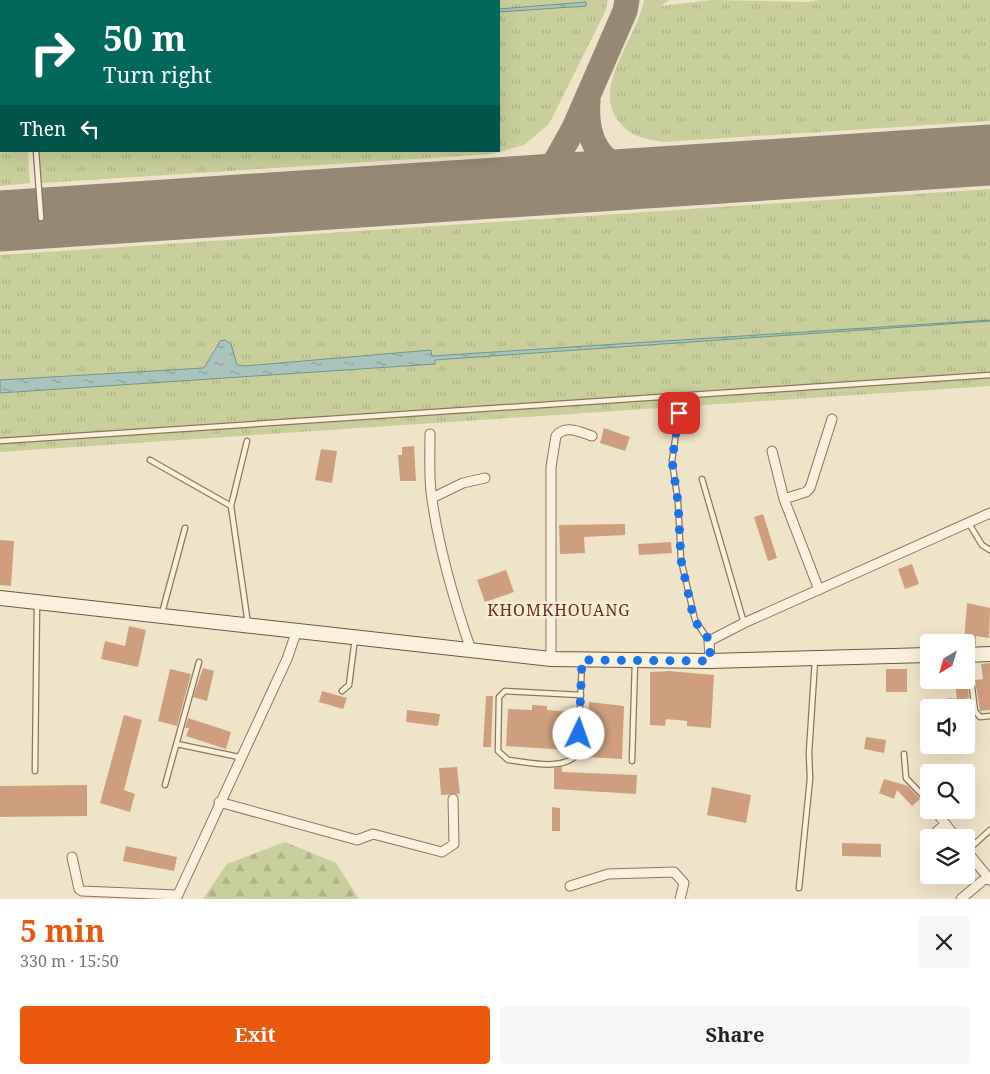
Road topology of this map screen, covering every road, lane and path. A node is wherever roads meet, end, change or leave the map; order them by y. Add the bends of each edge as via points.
1 (36, 152) edge
2 (41, 218) dead end
3 (990, 375) edge
4 (679, 413) dead end
5 (832, 419) dead end
6 (430, 434) dead end
7 (592, 436) dead end
8 (0, 441) edge
9 (247, 441) dead end
10 (772, 451) dead end
11 (150, 460) dead end
12 (485, 478) dead end
13 (702, 479) dead end
14 (432, 498) junction
15 (784, 498) junction
16 (231, 506) junction
17 (990, 513) edge
18 (968, 522) junction
19 (185, 528) dead end
20 (990, 550) edge
21 (819, 590) junction
22 (0, 598) edge
23 (37, 602) junction
24 (161, 616) junction
25 (744, 623) junction
26 (248, 626) junction
27 (297, 630) junction
28 (355, 637) junction
29 (710, 641) junction
30 (471, 650) junction
31 (990, 654) edge
32 (975, 655) edge
33 (920, 656) edge
34 (815, 658) junction
35 (551, 659) junction
36 (582, 660) junction
37 (634, 660) junction
38 (710, 661) junction
39 (199, 662) dead end
40 (972, 689) edge
41 (342, 691) dead end
42 (581, 695) junction
43 (990, 716) edge
44 (177, 744) junction
45 (904, 754) dead end
46 (240, 757) junction
47 (632, 761) dead end
48 (35, 771) dead end
49 (166, 785) dead end
50 (920, 793) edge
51 (453, 798) dead end
52 (219, 802) junction
53 (941, 819) edge
54 (945, 824) junction
55 (939, 829) edge
56 (949, 829) edge
57 (990, 830) edge
58 (975, 844) edge
59 (72, 857) dead end
60 (975, 861) edge
61 (989, 878) edge
62 (570, 886) dead end
63 (799, 888) dead end
64 (176, 897) edge
65 (680, 899) edge
66 (961, 899) edge

1 - 2 lane
3 - 8 lane
4 - 29 lane via 672,461 681,560 694,620
5 - 15 street via 810,488
6 - 14 street
7 - 35 street via 570,429 556,436 551,467
9 - 16 lane
10 - 15 street
11 - 16 lane
12 - 14 street via 462,484
13 - 25 lane
14 - 30 street via 450,591
15 - 21 street
16 - 26 lane
17 - 18 street
18 - 20 lane via 982,545
18 - 21 street
19 - 24 lane
21 - 25 street
22 - 23 main road
23 - 24 main road
23 - 48 lane
24 - 26 main road
25 - 29 street
26 - 27 main road
27 - 28 main road
27 - 46 street
28 - 30 main road
28 - 41 lane via 348,685
29 - 38 street
30 - 35 main road
31 - 32 main road
33 - 34 main road
34 - 38 main road
34 - 63 lane via 808,754 810,779
35 - 36 main road
36 - 37 main road
36 - 42 lane
37 - 38 main road
37 - 47 lane
39 - 44 lane
40 - 43 lane via 975,711 980,717
42 - 42 lane via 578,753 570,762 561,764 502,757 498,751 501,693
44 - 46 lane
44 - 49 lane
45 - 50 lane via 906,778
46 - 52 street
51 - 52 street via 454,844 442,852 373,834 357,840
52 - 64 street
53 - 54 street
54 - 55 street
54 - 56 street
57 - 58 lane
59 - 64 street via 82,891
60 - 61 street
61 - 66 street
62 - 65 street via 608,874 674,872 684,883

